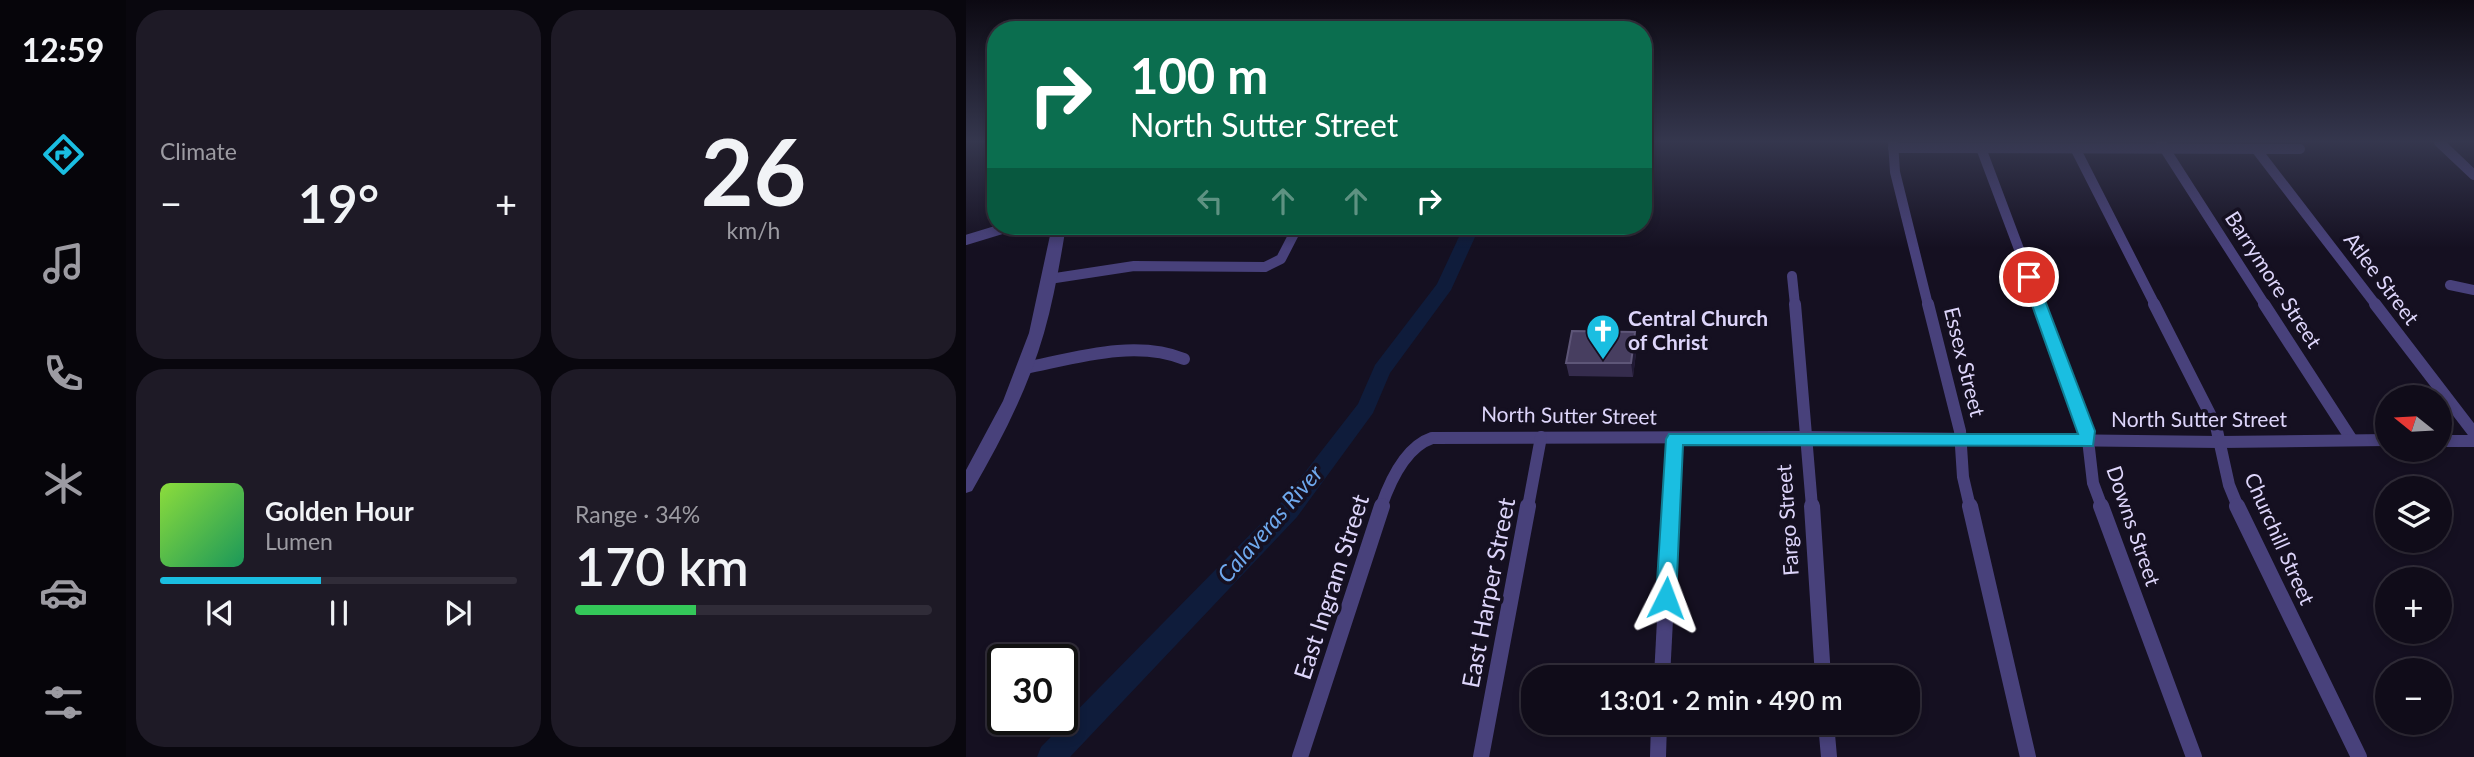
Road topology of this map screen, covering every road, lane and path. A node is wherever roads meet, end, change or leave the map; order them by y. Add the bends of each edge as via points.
1 (1896, 177) edge
2 (1992, 177) edge
3 (2089, 177) edge
4 (2184, 177) edge
5 (2278, 177) edge
6 (987, 234) edge
7 (1057, 235) edge
8 (1293, 235) edge
9 (966, 240) edge
10 (1792, 276) dead end
11 (1049, 279) junction
12 (2450, 285) dead end
13 (2474, 290) edge
14 (1184, 359) dead end
15 (1025, 368) junction
16 (2474, 433) edge
17 (1541, 437) junction
18 (1807, 438) junction
19 (1675, 439) junction
20 (1961, 440) junction
21 (2352, 440) junction
22 (2375, 440) edge
23 (1423, 441) joint
24 (2087, 441) junction
25 (2452, 441) edge
26 (2474, 441) edge
27 (2220, 442) junction
28 (969, 478) edge
29 (1663, 665) edge
30 (1822, 665) edge
31 (1659, 735) edge
32 (1827, 735) edge
33 (1300, 757) edge
34 (1481, 757) edge
35 (1658, 757) edge
36 (1829, 757) edge
37 (2028, 757) edge
38 (2194, 757) edge
39 (2359, 757) edge

1 - 20 street, Essex Street
2 - 24 street, Downs Street
3 - 27 street, Churchill Street via 2216,426
4 - 21 street, Barrymore Street
5 - 16 street, Atlee Street
6 - 9 street
7 - 11 street
8 - 11 street via 1281,259 1265,267 1134,266
10 - 18 street, Fargo Street
11 - 15 street
12 - 13 street
14 - 15 street via 1154,351 1120,352
15 - 28 street
17 - 19 street, North Sutter Street
17 - 23 street, North Sutter Street via 1443,436
17 - 34 street, East Harper Street
18 - 19 street, North Sutter Street
18 - 20 street, North Sutter Street
18 - 30 street, Fargo Street
19 - 29 street
20 - 24 street, North Sutter Street
20 - 37 street, Essex Street via 1963,477
21 - 22 street, North Sutter Street
21 - 27 street, North Sutter Street
23 - 33 street, East Ingram Street via 1408,453 1385,496
24 - 27 street, North Sutter Street
24 - 38 street, Downs Street via 2093,483
25 - 26 street
27 - 39 street, Churchill Street via 2238,506
31 - 35 street
32 - 36 street

